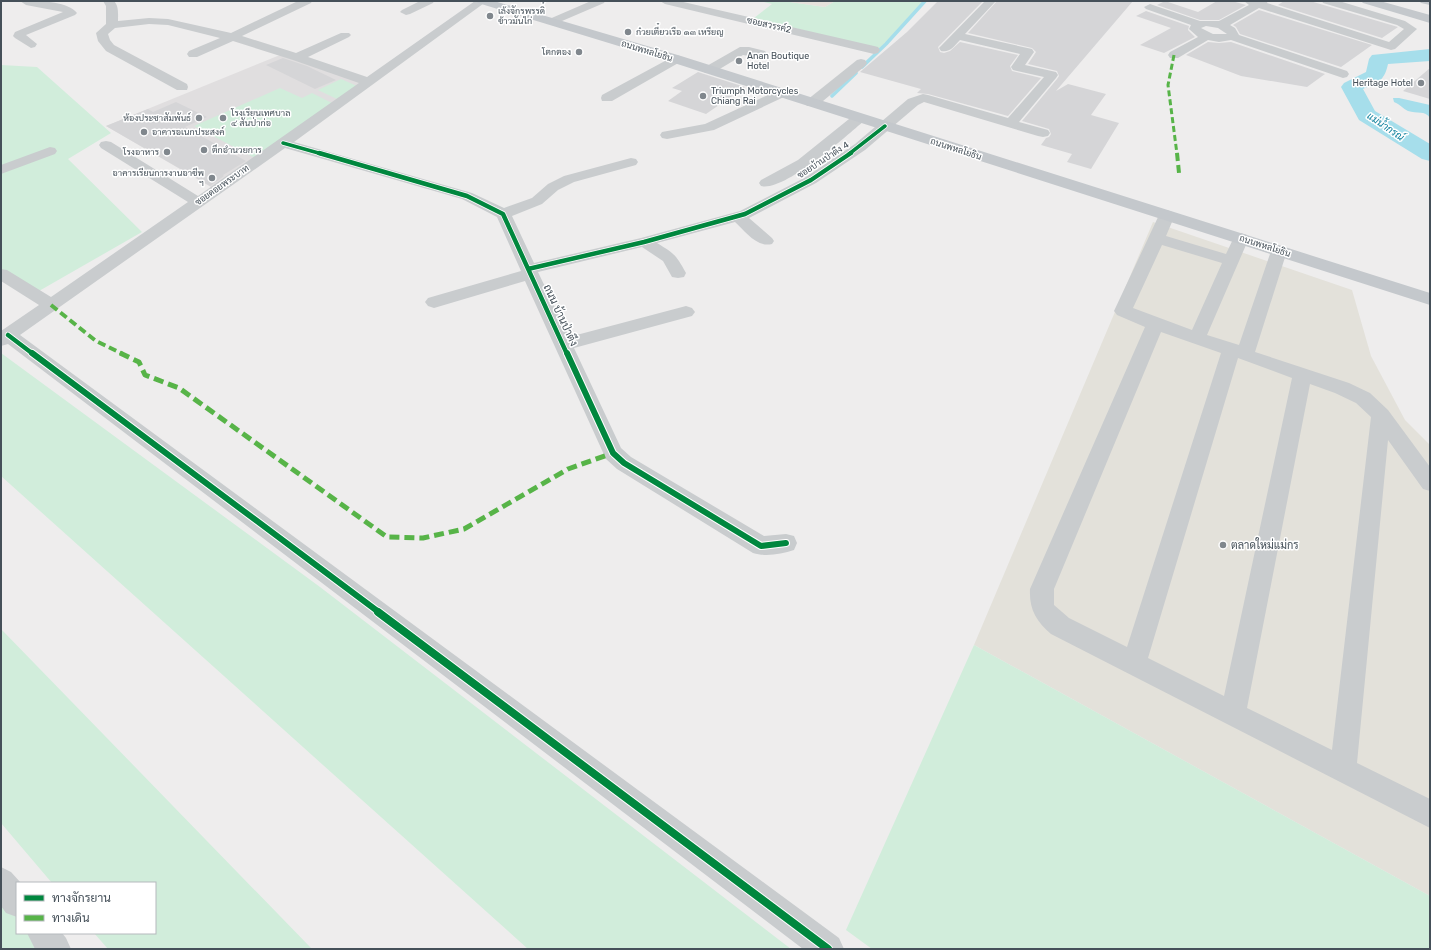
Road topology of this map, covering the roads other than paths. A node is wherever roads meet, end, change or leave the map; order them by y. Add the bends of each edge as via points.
1 (25, 1) edge
2 (108, 1) edge
3 (307, 1) edge
4 (429, 1) edge
5 (482, 1) edge
6 (600, 1) edge
7 (665, 1) edge
8 (991, 1) edge
9 (1327, 1) edge
10 (1366, 1) edge
11 (1389, 1) edge
12 (1425, 1) edge
13 (1257, 2) edge
14 (1430, 2) edge
15 (1150, 7) dead end
16 (406, 12) dead end
17 (1430, 13) edge
18 (1415, 15) junction
19 (1430, 19) edge
20 (551, 22) junction
21 (1401, 23) junction
22 (1199, 24) junction
23 (112, 25) junction
24 (1221, 25) junction
25 (345, 35) dead end
26 (958, 36) junction
27 (1207, 36) junction
28 (1231, 36) junction
29 (232, 38) junction
30 (31, 44) dead end
31 (945, 48) dead end
32 (874, 50) dead end
33 (193, 54) dead end
34 (761, 54) dead end
35 (1174, 55) dead end
36 (296, 57) junction
37 (676, 59) junction
38 (861, 63) dead end
39 (709, 70) junction
40 (1343, 74) dead end
41 (368, 82) junction
42 (182, 88) dead end
43 (781, 94) junction
44 (607, 98) dead end
45 (812, 103) junction
46 (859, 118) junction
47 (1012, 123) junction
48 (885, 126) junction
49 (1043, 133) dead end
50 (667, 135) dead end
51 (283, 143) junction
52 (106, 145) dead end
53 (50, 151) dead end
54 (631, 162) dead end
55 (1, 170) edge
56 (766, 183) dead end
57 (482, 190) dead end
58 (463, 195) junction
59 (198, 202) junction
60 (502, 214) junction
61 (742, 215) junction
62 (1168, 215) junction
63 (1157, 238) junction
64 (1241, 238) junction
65 (766, 241) dead end
66 (644, 242) junction
67 (1279, 251) junction
68 (1231, 261) junction
69 (530, 272) junction
70 (678, 273) dead end
71 (1, 274) edge
72 (1430, 298) edge
73 (434, 302) dead end
74 (51, 305) junction
75 (686, 312) dead end
76 (1155, 324) junction
77 (4, 337) edge
78 (1197, 338) junction
79 (564, 344) junction
80 (1238, 352) junction
81 (1302, 375) junction
82 (1381, 415) junction
83 (1430, 483) edge
84 (786, 544) dead end
85 (1134, 664) junction
86 (1233, 714) junction
87 (1343, 770) junction
88 (1430, 814) edge
89 (1, 882) edge
90 (16, 901) edge
91 (43, 934) edge
92 (55, 949) edge
93 (828, 949) edge

1 - 30 street via 69,10 71,13 18,34
2 - 23 street via 112,5
3 - 29 street
4 - 16 street
5 - 20 main road, ถนนพหลโยธิน
5 - 41 street, ซอยดอยพระบาท
6 - 20 street
7 - 32 street, ซอยสวรรค์2
8 - 26 street
9 - 21 street
10 - 18 main road
11 - 17 main road
12 - 14 main road
13 - 21 street via 1391,46 1411,29
13 - 24 street
15 - 22 street
18 - 19 main road
18 - 21 street
20 - 37 main road, ถนนพหลโยธิน
22 - 24 street
22 - 27 street via 1195,29
23 - 29 street via 149,21 168,22
23 - 42 street via 102,33 110,48
24 - 28 street via 1231,30
25 - 36 street
26 - 31 street
26 - 47 street via 1028,52 1017,67 1052,75
27 - 28 street
27 - 35 street
28 - 40 street
29 - 33 street
29 - 36 street
34 - 39 street via 740,51
36 - 41 street
37 - 39 main road, ถนนพหลโยธิน
37 - 44 street
38 - 45 street
39 - 43 main road, ถนนพหลโยธิน
41 - 51 street, ซอยดอยพระบาท
43 - 45 main road, ถนนพหลโยธิน
43 - 50 street via 709,127
45 - 46 main road, ถนนพหลโยธิน
46 - 48 main road, ถนนพหลโยธิน
46 - 56 street via 817,152 782,176
47 - 48 street, ซอยบ้านป่าตึง 4 via 923,98 913,102
47 - 49 street
48 - 61 street, ซอยบ้านป่าตึง 4 via 860,147 811,180
48 - 62 main road, ถนนพหลโยธิน
51 - 58 street
51 - 59 street, ซอยดอยพระบาท
52 - 59 street
53 - 55 street
54 - 60 street via 569,179 553,187 537,201
57 - 58 street
58 - 60 street
59 - 74 street, ซอยดอยพระบาท
60 - 69 street, ถนน บ้านป่าตึง
61 - 65 street
61 - 66 street, ซอยบ้านป่าตึง 4
62 - 63 street
62 - 64 main road, ถนนพหลโยธิน
63 - 68 street
63 - 76 street via 1123,311
64 - 67 main road, ถนนพหลโยธิน
64 - 68 street
66 - 69 street, ซอยบ้านป่าตึง 4
66 - 70 street via 670,258
67 - 72 main road, ถนนพหลโยธิน
67 - 80 street
68 - 78 street
69 - 73 street, ซอยบ้านป่าตึง 4
69 - 79 street, ถนน บ้านป่าตึง
71 - 74 street
74 - 77 street, ซอยดอยพระบาท
75 - 79 street
76 - 78 street
76 - 85 street via 1042,590 1041,603 1048,616 1060,626
77 - 93 street
78 - 80 street
79 - 84 street, ถนน บ้านป่าตึง via 614,453 624,463 761,546
80 - 81 street
80 - 85 street
81 - 82 street via 1363,398
81 - 86 street
82 - 83 street
82 - 87 street
85 - 86 street
86 - 87 street
87 - 88 street
89 - 90 street
91 - 92 street

